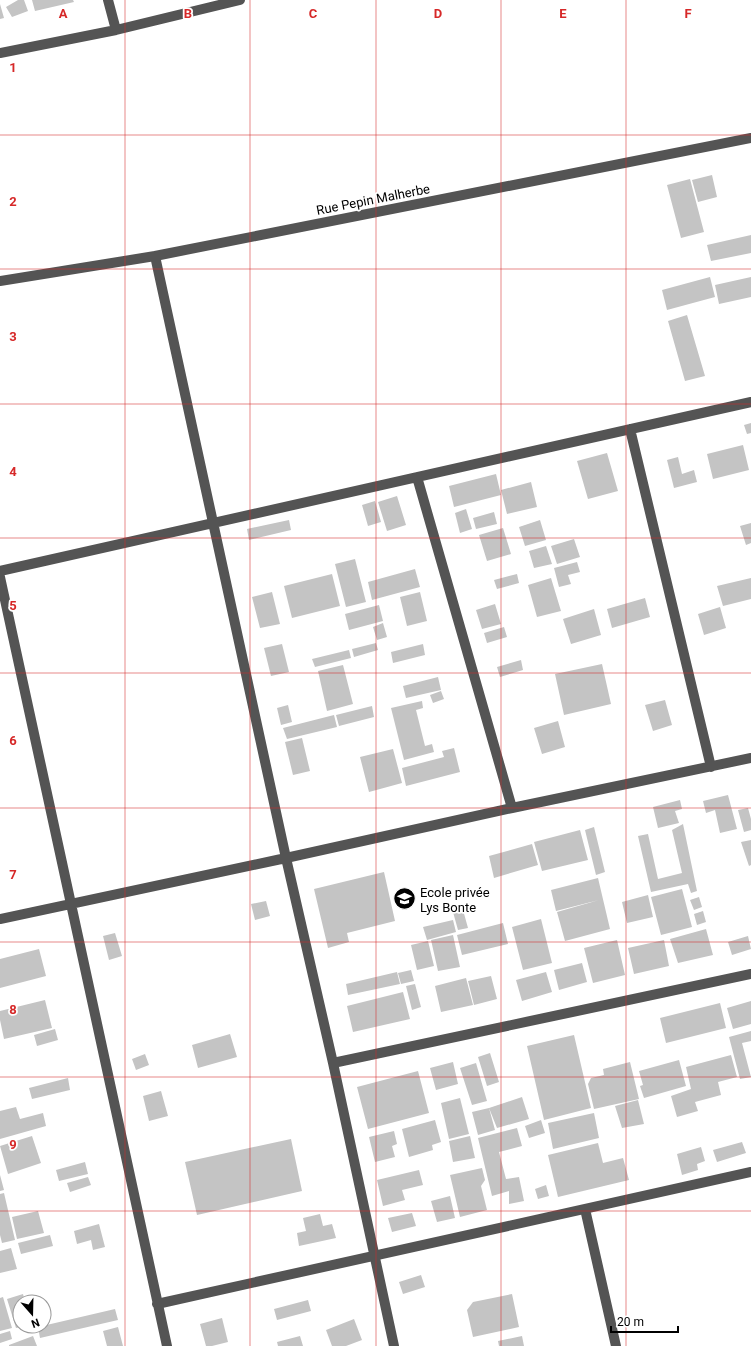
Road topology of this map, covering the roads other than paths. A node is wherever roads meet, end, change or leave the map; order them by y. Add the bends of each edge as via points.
1 (108, 0) edge
2 (240, 0) edge
3 (116, 30) junction
4 (0, 53) edge
5 (751, 138) edge
6 (155, 256) junction
7 (0, 281) edge
8 (751, 402) edge
9 (630, 429) junction
10 (417, 477) junction
11 (212, 523) junction
12 (0, 571) edge
13 (0, 577) edge
14 (751, 758) edge
15 (711, 767) junction
16 (512, 808) junction
17 (286, 858) junction
18 (71, 904) junction
19 (0, 919) edge
20 (751, 974) edge
21 (333, 1063) junction
22 (751, 1172) edge
23 (585, 1209) junction
24 (374, 1256) junction
25 (157, 1304) junction
26 (167, 1346) edge
27 (394, 1346) edge
28 (616, 1346) edge

1 - 3 street
2 - 3 street
3 - 4 street
5 - 6 street, Rue Pepin Malherbe
6 - 7 street, Rue Pepin Malherbe
6 - 11 street
8 - 9 street
9 - 10 street
9 - 15 street
10 - 11 street
10 - 16 street
11 - 12 street
11 - 17 street
13 - 18 street
14 - 15 street
15 - 16 street
16 - 17 street
17 - 18 street
17 - 21 street
18 - 19 street
18 - 25 street
20 - 21 street
21 - 24 street
22 - 23 street
23 - 24 street
23 - 28 street
24 - 25 street
24 - 27 street
25 - 26 street

